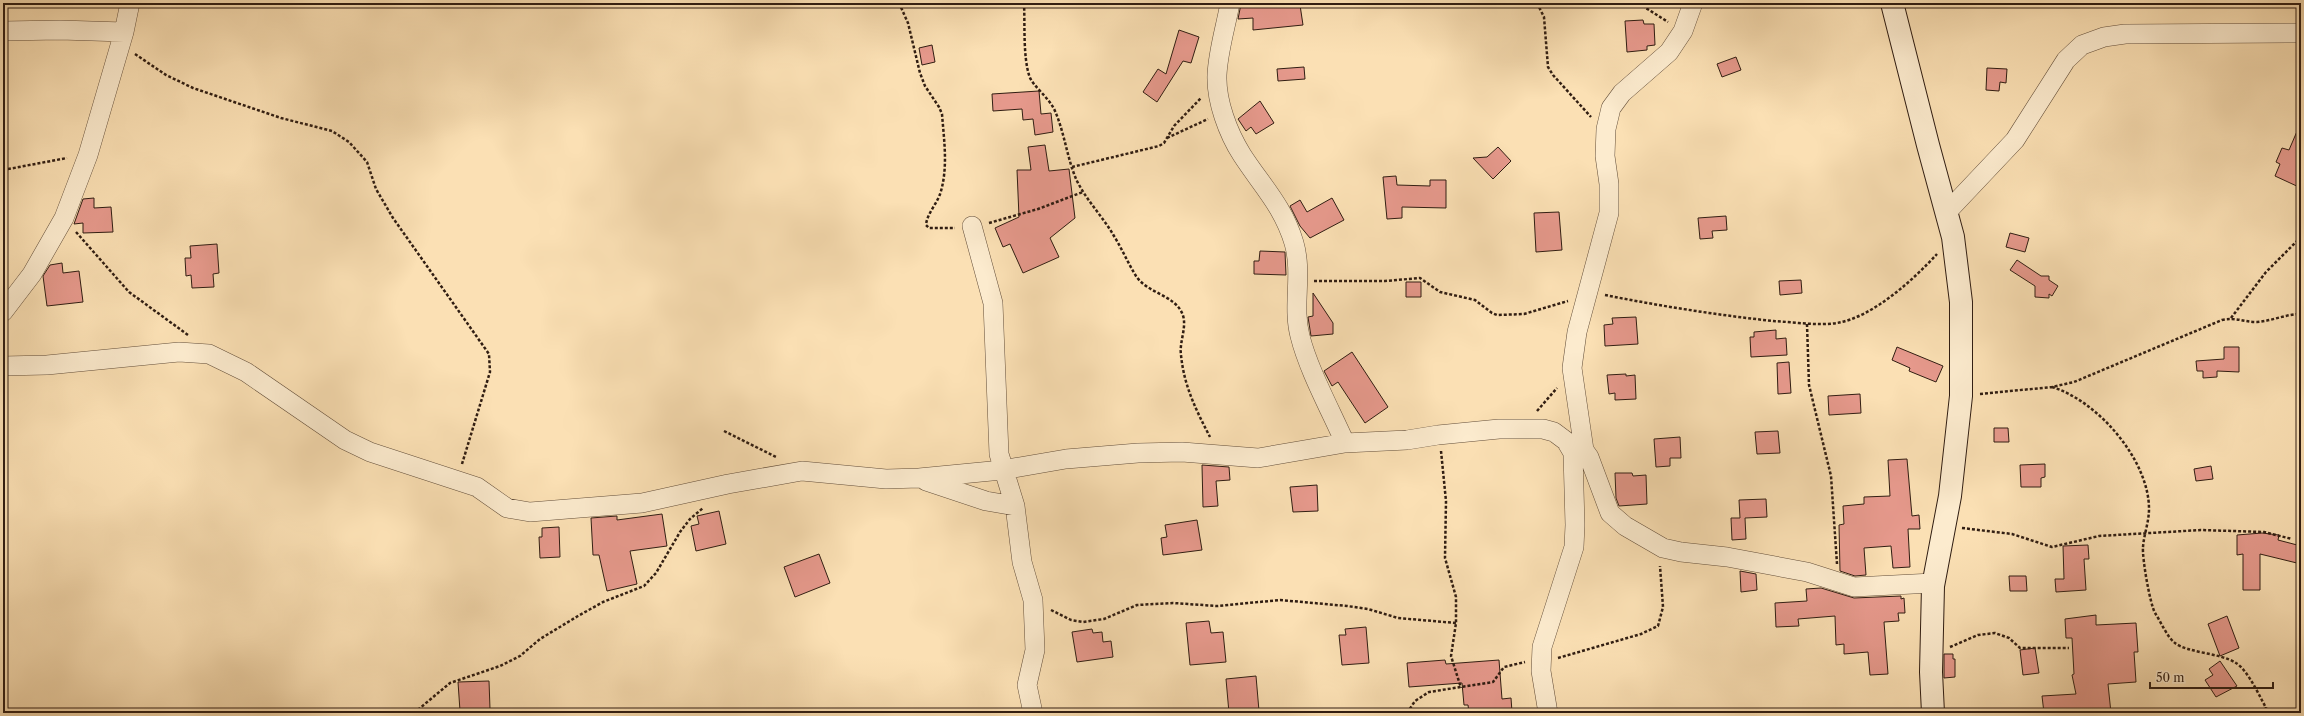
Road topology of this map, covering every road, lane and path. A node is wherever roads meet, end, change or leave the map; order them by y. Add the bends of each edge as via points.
1 (130, 3) edge
2 (899, 3) edge
3 (1024, 3) edge
4 (1230, 3) edge
5 (1537, 3) edge
6 (1638, 3) edge
7 (1693, 3) edge
8 (1892, 3) edge
9 (1683, 31) junction
10 (3, 32) edge
11 (2301, 34) edge
12 (122, 38) junction
13 (1217, 75) junction
14 (1223, 113) junction
15 (1606, 129) junction
16 (1167, 138) junction
17 (88, 154) junction
18 (1072, 167) junction
19 (3, 170) edge
20 (1083, 192) junction
21 (1947, 212) junction
22 (64, 218) junction
23 (972, 226) junction
24 (1953, 237) junction
25 (2301, 237) edge
26 (1299, 281) junction
27 (1588, 292) junction
28 (3, 312) edge
29 (2301, 314) edge
30 (2230, 318) junction
31 (1807, 324) junction
32 (209, 354) junction
33 (3, 366) edge
34 (1572, 368) junction
35 (2052, 388) junction
36 (1961, 396) junction
37 (1520, 428) junction
38 (724, 431) dead end
39 (1438, 435) junction
40 (1566, 441) junction
41 (1345, 443) junction
42 (1584, 450) junction
43 (1219, 454) junction
44 (1002, 470) junction
45 (802, 471) junction
46 (919, 478) junction
47 (458, 480) junction
48 (1014, 506) junction
49 (705, 507) dead end
50 (1943, 534) junction
51 (2145, 534) junction
52 (2292, 539) dead end
53 (1659, 545) junction
54 (1836, 582) junction
55 (1933, 583) junction
56 (1033, 600) junction
57 (1456, 623) junction
58 (2069, 648) dead end
59 (1932, 650) junction
60 (1540, 659) junction
61 (1461, 688) junction
62 (2266, 708) junction
63 (414, 713) edge
64 (1033, 713) edge
65 (1407, 713) edge
66 (1548, 713) edge
67 (1933, 713) edge
68 (2256, 713) edge
69 (2270, 713) edge

1 - 12 street
2 - 23 path via 908,23 915,57 925,86 942,114 945,162 942,191 926,220 926,225 935,229
3 - 18 path via 1028,74 1055,110
4 - 13 street
5 - 15 path via 1544,17 1548,67 1574,100
6 - 9 path
7 - 9 street
8 - 21 street
9 - 15 street via 1669,52 1622,93 1611,108
10 - 12 street via 60,30
11 - 21 street via 2125,34 2104,37 2082,45 2066,60 2015,140
12 - 17 street
12 - 47 path via 155,68 192,88 281,118 332,131 360,153 370,170 376,189 393,218 489,354 490,372
13 - 14 street
13 - 16 path via 1195,106 1174,126
14 - 16 path
14 - 26 street via 1230,134 1242,155 1271,194 1287,224 1294,245
15 - 27 street via 1609,213
16 - 18 path via 1159,146
17 - 19 path
17 - 22 street
18 - 20 path
20 - 23 path via 1038,210
20 - 43 path via 1114,235 1143,285 1171,301 1182,313 1185,324 1180,355 1189,397
21 - 24 street
22 - 28 street via 32,274
22 - 32 path via 129,292 190,336
23 - 44 street via 993,303 997,437
24 - 31 path via 1926,266 1884,301 1838,323
24 - 36 street via 1961,302
25 - 30 path via 2266,272
26 - 27 path via 1385,281 1420,278 1436,290 1475,300 1497,315 1541,310
26 - 41 street via 1297,315 1300,336
27 - 31 path via 1706,312
27 - 34 street via 1577,332
29 - 30 path via 2288,314 2256,322
30 - 35 path via 2074,382
31 - 54 path via 1809,385 1831,476 1837,553
32 - 33 street via 179,352 46,365
32 - 47 street via 246,372 345,440 370,452
34 - 37 path via 1546,402
34 - 42 street
35 - 36 path
35 - 51 path via 2079,398 2128,448 2147,490 2149,510
36 - 50 street via 1950,496
37 - 39 street
37 - 40 street via 1554,432
38 - 45 path
39 - 41 street via 1407,440
39 - 57 path via 1446,501 1444,553 1454,585
40 - 42 street via 1578,444
40 - 60 street via 1573,453 1574,547
41 - 43 street via 1258,458
42 - 53 street via 1596,472 1610,513 1625,526
43 - 44 street via 1138,453 1066,459
44 - 46 street
44 - 48 street
45 - 46 street via 886,479
45 - 47 street via 642,503 530,512 507,508 477,487
46 - 48 street via 986,501
48 - 56 street via 1022,562
49 - 63 path via 690,519 656,573 644,586 603,602 540,639 520,656 450,683
50 - 51 path via 1954,528 1973,529 2022,536 2052,547 2099,536
50 - 55 street
51 - 52 path via 2200,530 2244,531 2277,533
51 - 62 path via 2143,561 2153,608 2169,635 2176,644 2236,663
53 - 54 street via 1681,552 1726,557 1807,572
53 - 60 path via 1663,607 1658,626 1641,634 1574,654
54 - 55 street via 1862,587
55 - 59 street
56 - 57 path via 1071,620 1082,622 1104,619 1137,605 1173,603 1217,606 1280,600 1347,606 1398,618
56 - 64 street via 1035,650 1028,685
57 - 61 path via 1451,656
58 - 59 path via 2020,648 2001,634 1990,633 1967,639 1954,646
59 - 67 street
60 - 61 path via 1504,666 1493,682
60 - 66 street
61 - 65 path via 1421,695
62 - 68 path
62 - 69 path

